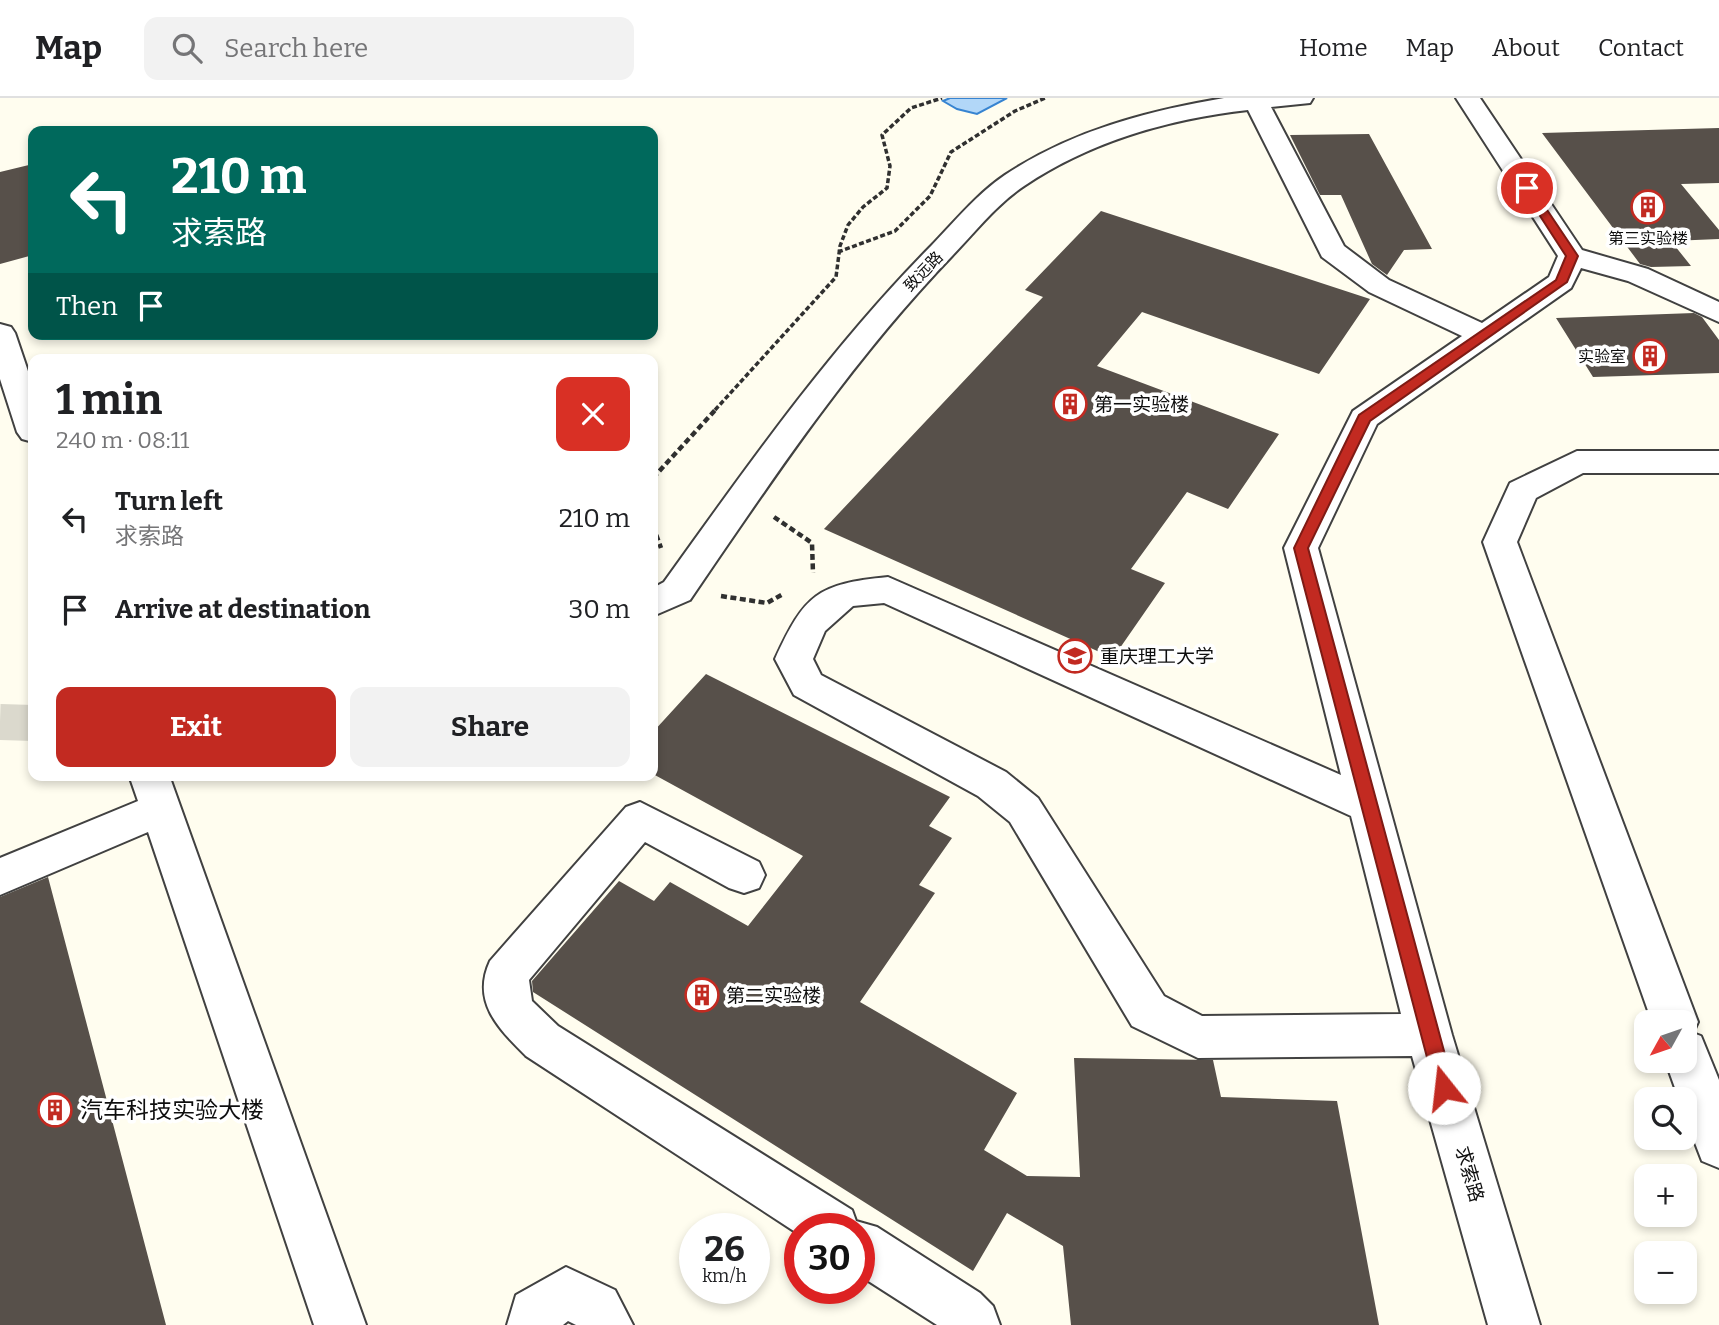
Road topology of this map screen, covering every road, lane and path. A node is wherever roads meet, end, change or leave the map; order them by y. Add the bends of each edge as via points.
1 (942, 98) edge
2 (1045, 98) edge
3 (1301, 98) edge
4 (1468, 98) edge
5 (1255, 100) junction
6 (838, 252) junction
7 (1572, 256) junction
8 (1719, 313) edge
9 (0, 333) edge
10 (1484, 335) junction
11 (28, 417) edge
12 (1719, 462) edge
13 (658, 473) edge
14 (769, 516) dead end
15 (813, 580) dead end
16 (790, 591) dead end
17 (708, 595) dead end
18 (658, 600) edge
19 (154, 792) edge
20 (1368, 805) junction
21 (744, 875) dead end
22 (0, 877) edge
23 (1671, 1010) edge
24 (1429, 1035) junction
25 (1693, 1073) edge
26 (1719, 1144) edge
27 (811, 1213) edge
28 (875, 1255) edge
29 (340, 1325) edge
30 (533, 1325) edge
31 (607, 1325) edge
32 (974, 1325) edge
33 (1514, 1325) edge

1 - 6 path via 911,108 882,135 890,166 887,188 853,214
2 - 6 path via 1015,111 951,152 930,196 895,230
3 - 5 street, 致远路
4 - 7 street
5 - 10 street via 1332,251 1379,286
5 - 18 street, 致远路 via 1176,113 1090,139 1014,181 915,276 792,428 677,591
6 - 13 path via 836,277
7 - 8 street via 1638,275
7 - 10 street, 求索路 via 1561,282
9 - 11 street
10 - 20 street, 求索路 via 1364,418 1301,548
12 - 23 street via 1577,462 1522,491 1500,542
14 - 15 path via 812,543
16 - 17 path via 767,603
19 - 22 street
19 - 29 street
20 - 24 street, 求索路
20 - 24 street via 888,590 844,594 810,623 794,659 807,685 992,783 1024,810 1148,1011 1198,1037
21 - 27 street via 639,819 506,975 511,1011 542,1041
24 - 33 street, 求索路
25 - 26 street
28 - 32 street via 962,1311
30 - 31 street via 534,1313 566,1293 597,1308

